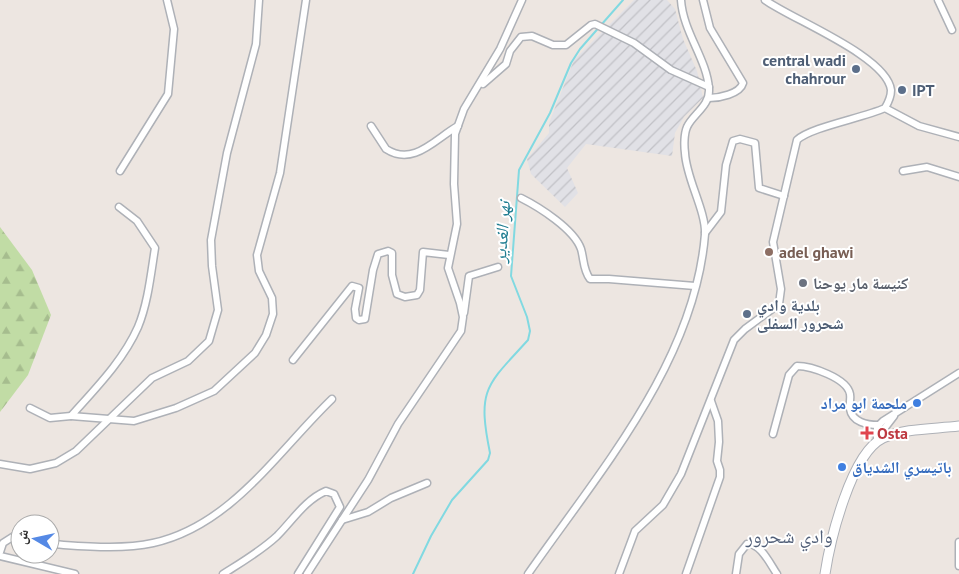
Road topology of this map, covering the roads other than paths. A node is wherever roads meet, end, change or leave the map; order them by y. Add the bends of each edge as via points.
1 (166, 0) edge
2 (259, 0) edge
3 (306, 0) edge
4 (522, 0) edge
5 (681, 0) edge
6 (703, 0) edge
7 (765, 0) edge
8 (938, 0) edge
9 (952, 30) dead end
10 (479, 86) junction
11 (709, 88) junction
12 (709, 98) junction
13 (885, 108) junction
14 (371, 126) dead end
15 (458, 126) junction
16 (959, 137) edge
17 (120, 171) dead end
18 (902, 171) dead end
19 (959, 177) edge
20 (784, 196) junction
21 (521, 198) dead end
22 (118, 207) dead end
23 (705, 233) junction
24 (449, 256) junction
25 (498, 267) dead end
26 (695, 286) junction
27 (463, 317) junction
28 (293, 360) dead end
29 (959, 373) edge
30 (332, 399) dead end
31 (711, 401) junction
32 (30, 408) dead end
33 (895, 415) junction
34 (71, 416) junction
35 (109, 419) junction
36 (878, 425) junction
37 (959, 426) edge
38 (773, 434) dead end
39 (880, 440) junction
40 (0, 464) edge
41 (427, 483) dead end
42 (342, 520) junction
43 (10, 539) edge
44 (959, 542) edge
45 (60, 544) edge
46 (0, 552) edge
47 (0, 556) edge
48 (959, 566) edge
49 (75, 574) edge
50 (223, 574) edge
51 (298, 574) edge
52 (307, 574) edge
53 (528, 574) edge
54 (619, 574) edge
55 (686, 574) edge
56 (736, 574) edge
57 (777, 574) edge
58 (825, 574) edge

1 - 17 street via 174,29 168,94
2 - 35 street via 256,44 226,153 211,240 218,310 215,326 209,341 188,361 152,378
3 - 35 street via 280,173 257,255 259,271 272,298 273,314 266,335 255,353 214,391 176,408 134,420
4 - 10 street
5 - 11 street via 689,35
6 - 12 street via 710,28 743,83 738,90
7 - 13 street via 824,31 881,71 891,90
8 - 9 street
10 - 11 street via 506,64 520,37 532,36 553,45 566,45 591,25 634,43 671,70
10 - 15 street via 464,109
11 - 12 street
12 - 23 street via 688,126 684,155
13 - 16 street via 919,126
13 - 20 street via 800,138
14 - 15 street via 386,149 406,154 421,151
15 - 24 street via 454,163 458,224
18 - 19 street via 928,167
20 - 23 street via 760,188 755,143 740,139 733,141 726,165 721,212
20 - 31 street via 773,242 782,296 779,304 734,340
21 - 26 street via 555,219 578,244 590,279
22 - 34 street via 137,220 154,248 150,281 138,326 119,360
23 - 26 street
24 - 27 street via 448,268
24 - 28 street via 423,252 420,290 417,295 405,297 397,294 394,286 392,253 384,251 378,254 365,319 356,318 359,288 352,286
25 - 27 street via 469,276
26 - 53 street via 680,339 636,418
27 - 42 street via 462,331 398,424
29 - 33 street
30 - 45 street via 255,482 215,515 179,536 152,544
31 - 54 street via 681,474 663,505 635,531
31 - 55 street via 718,421 720,477
32 - 34 street via 50,418
33 - 36 street
33 - 39 street
34 - 35 street
35 - 40 street via 76,451 56,463 30,469
36 - 38 street via 864,424 852,416 850,393 838,381 816,369 797,366 788,375
36 - 39 street via 875,435
37 - 39 main road via 911,431
39 - 58 main road via 853,474
41 - 42 street via 368,512
42 - 52 street
43 - 46 street via 3,543
44 - 48 street
47 - 49 street
50 - 51 street via 277,536 316,495 326,490 334,494 340,507
56 - 57 street via 739,554 751,543

